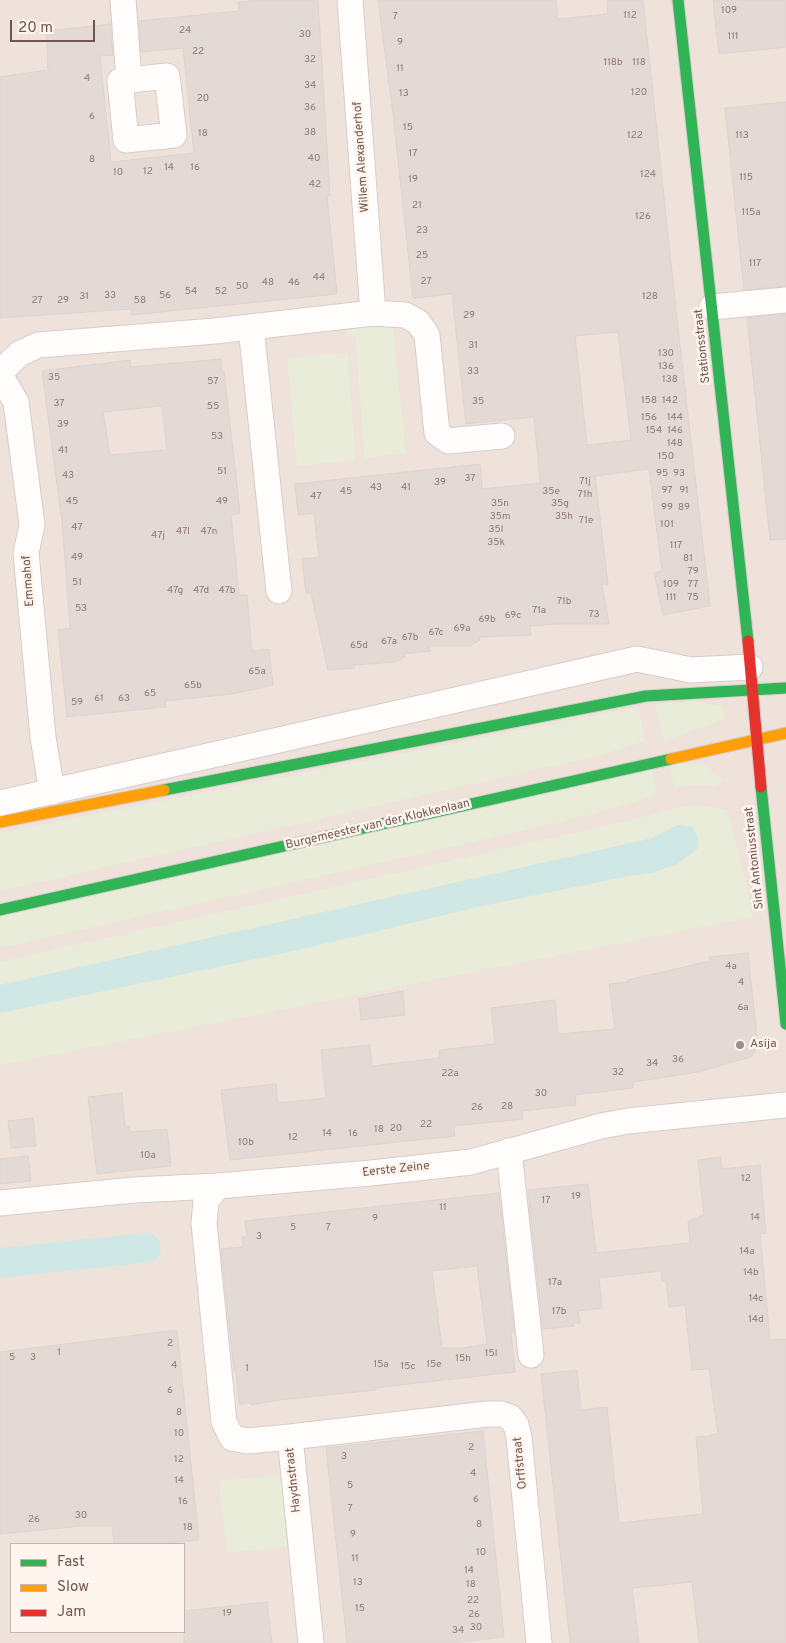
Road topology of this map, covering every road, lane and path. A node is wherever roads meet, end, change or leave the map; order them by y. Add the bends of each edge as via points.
1 (123, 0) edge
2 (350, 0) edge
3 (678, 0) edge
4 (129, 80) dead end
5 (786, 300) edge
6 (712, 307) junction
7 (373, 313) junction
8 (251, 327) junction
9 (0, 374) edge
10 (502, 436) dead end
11 (280, 592) dead end
12 (751, 678) junction
13 (786, 688) edge
14 (786, 734) edge
15 (757, 740) junction
16 (52, 792) junction
17 (0, 803) edge
18 (0, 822) edge
19 (0, 910) edge
20 (786, 1024) edge
21 (786, 1105) edge
22 (509, 1151) junction
23 (218, 1186) junction
24 (0, 1204) edge
25 (531, 1355) dead end
26 (290, 1436) junction
27 (311, 1643) edge
28 (539, 1643) edge

1 - 4 street
2 - 7 street, Willem Alexanderhof
3 - 6 main road, Stationsstraat
5 - 6 street
6 - 12 main road, Stationsstraat
7 - 8 street
7 - 10 street via 405,316 418,322 427,334 437,432 448,441
8 - 9 street, Emmahof via 38,346 20,354
8 - 11 street
9 - 16 street, Emmahof via 16,402 32,525 26,553 43,737
12 - 13 main road
12 - 15 main road, Sint Antoniusstraat
12 - 16 street via 637,659
12 - 18 main road via 475,728
14 - 15 main road, Burgemeester van der Klokkenlaan
15 - 19 main road, Burgemeester van der Klokkenlaan
15 - 20 main road, Sint Antoniusstraat
16 - 17 street
21 - 22 street, Eerste Zeine via 628,1121
22 - 23 street, Eerste Zeine via 471,1162
22 - 25 street
23 - 24 street, Eerste Zeine via 134,1190
23 - 26 street, Haydnstraat via 206,1201 204,1223 224,1422 232,1438 247,1441
26 - 27 street, Haydnstraat
26 - 28 street, Orffstraat via 487,1414 510,1417 519,1436

